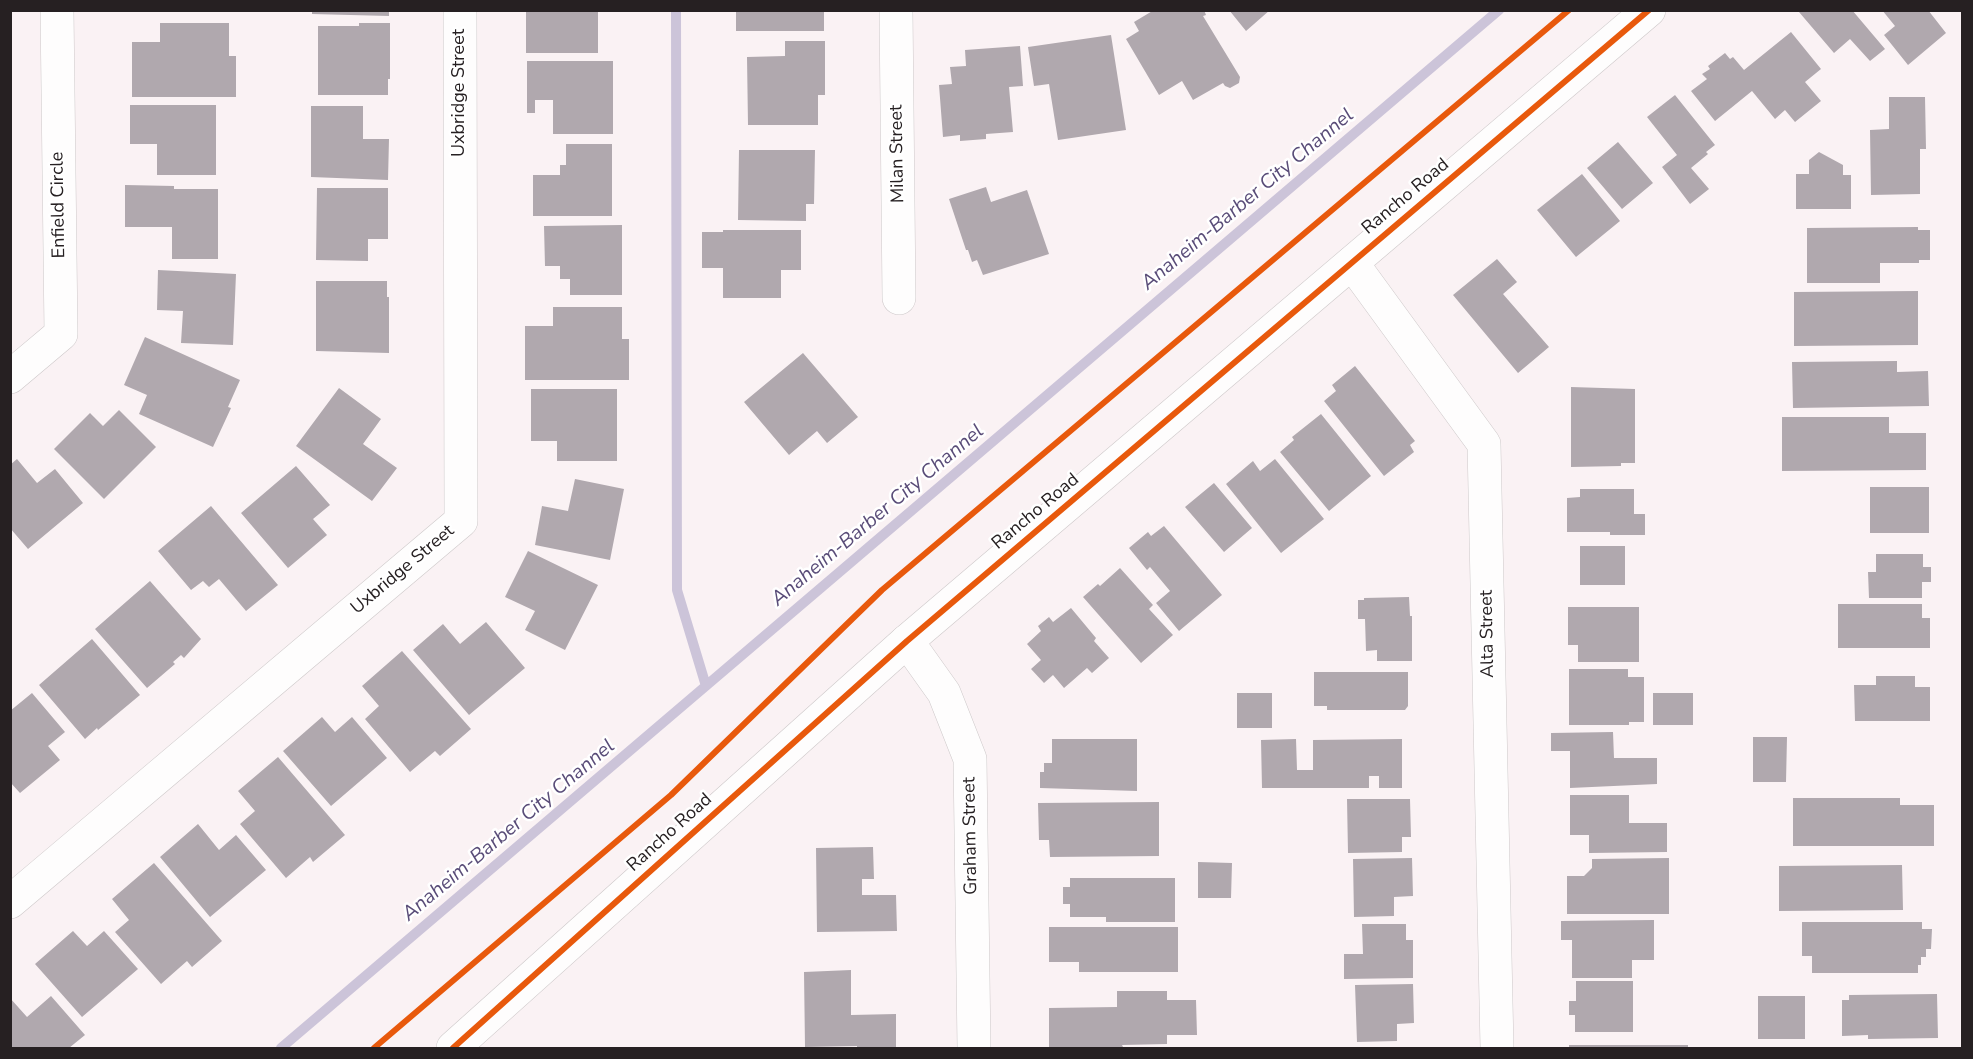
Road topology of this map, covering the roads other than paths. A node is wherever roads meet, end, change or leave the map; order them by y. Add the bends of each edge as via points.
1 (57, 10) edge
2 (460, 10) edge
3 (896, 10) edge
4 (1649, 10) edge
5 (1352, 263) junction
6 (899, 298) dead end
7 (10, 377) edge
8 (907, 641) junction
9 (10, 902) edge
10 (453, 1048) edge
11 (974, 1048) edge
12 (1497, 1048) edge

1 - 7 street, Enfield Circle via 61,334
2 - 9 street, Uxbridge Street via 461,521
3 - 6 street, Milan Street
4 - 5 street, Rancho Road
5 - 8 street, Rancho Road
5 - 12 street, Alta Street via 1484,444
8 - 10 street, Rancho Road
8 - 11 street, Graham Street via 944,693 970,759

